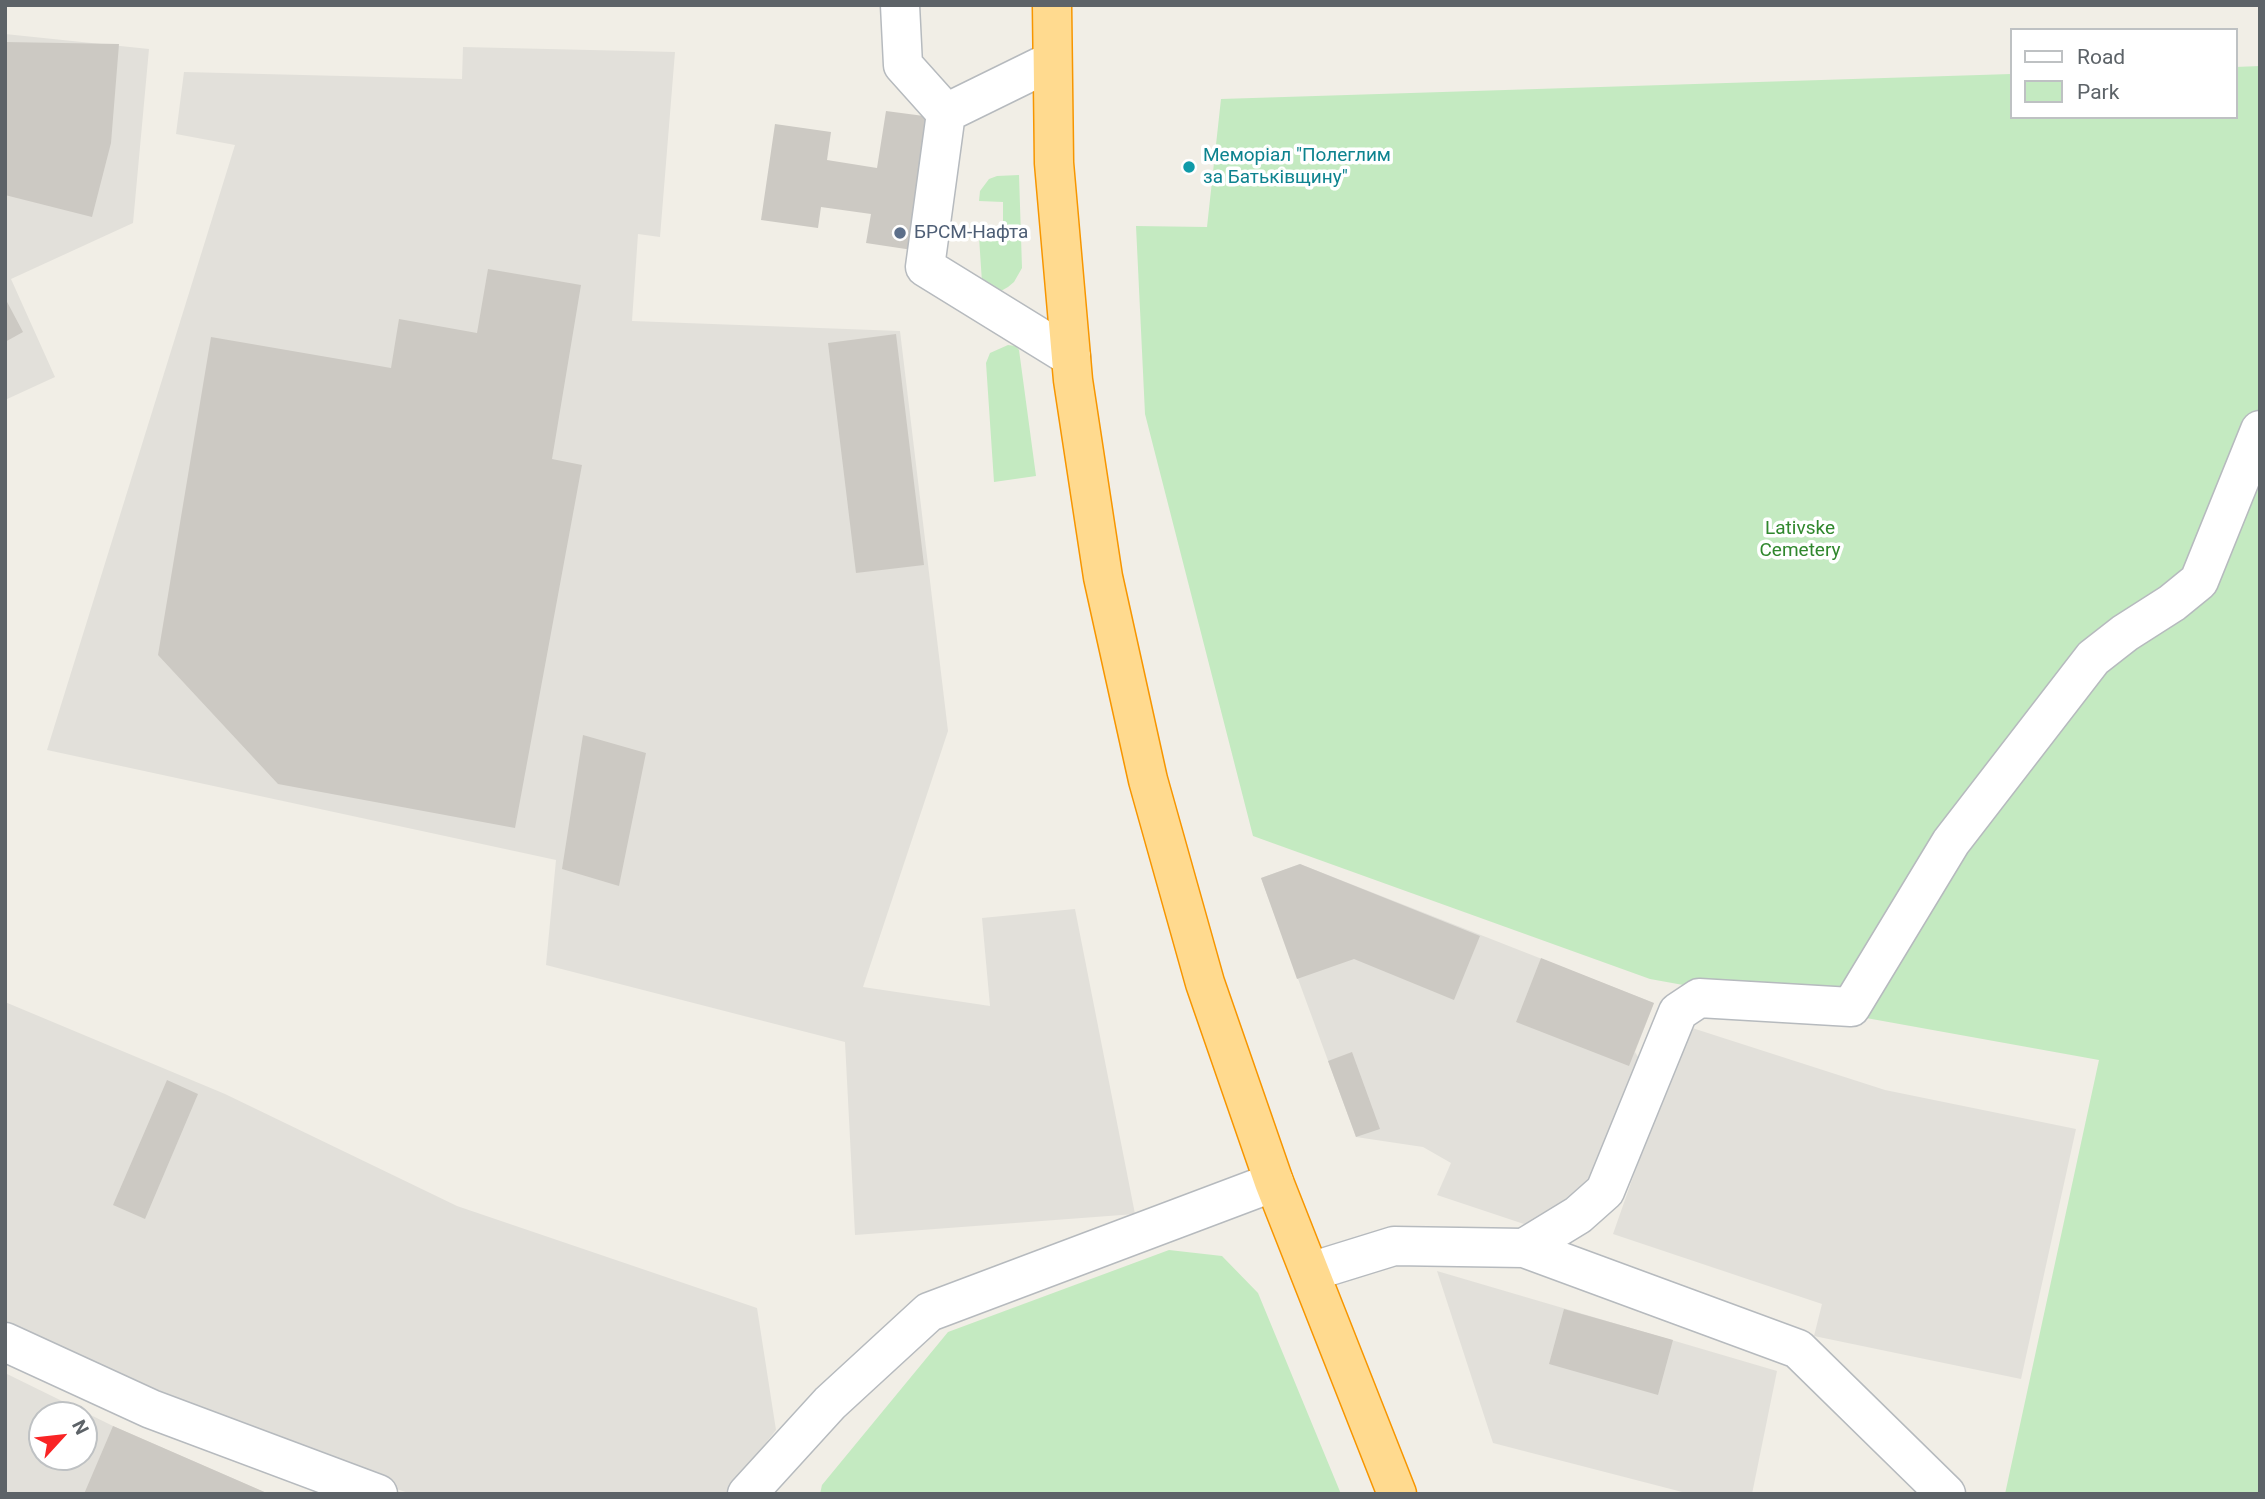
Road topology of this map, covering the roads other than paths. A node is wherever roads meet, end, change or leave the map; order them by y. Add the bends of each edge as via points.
1 (900, 5) edge
2 (1052, 5) edge
3 (1052, 61) junction
4 (946, 113) junction
5 (1070, 357) junction
6 (2260, 430) edge
7 (1274, 1182) junction
8 (1524, 1248) junction
9 (1310, 1272) junction
10 (5, 1342) edge
11 (378, 1494) edge
12 (747, 1494) edge
13 (1397, 1494) edge
14 (1946, 1494) edge

1 - 4 street via 903,65
2 - 3 highway
3 - 4 street
3 - 5 highway via 1054,163
4 - 5 street via 925,267
5 - 7 highway via 1103,577 1148,780 1205,983
6 - 8 street via 2199,581 2093,658 1951,842 1851,1007 1699,998 1678,1012 1605,1191 1578,1215
7 - 9 highway
7 - 12 street via 929,1312 830,1403
8 - 9 street via 1394,1246
8 - 14 street via 1798,1349
9 - 13 highway
10 - 11 street via 151,1409

